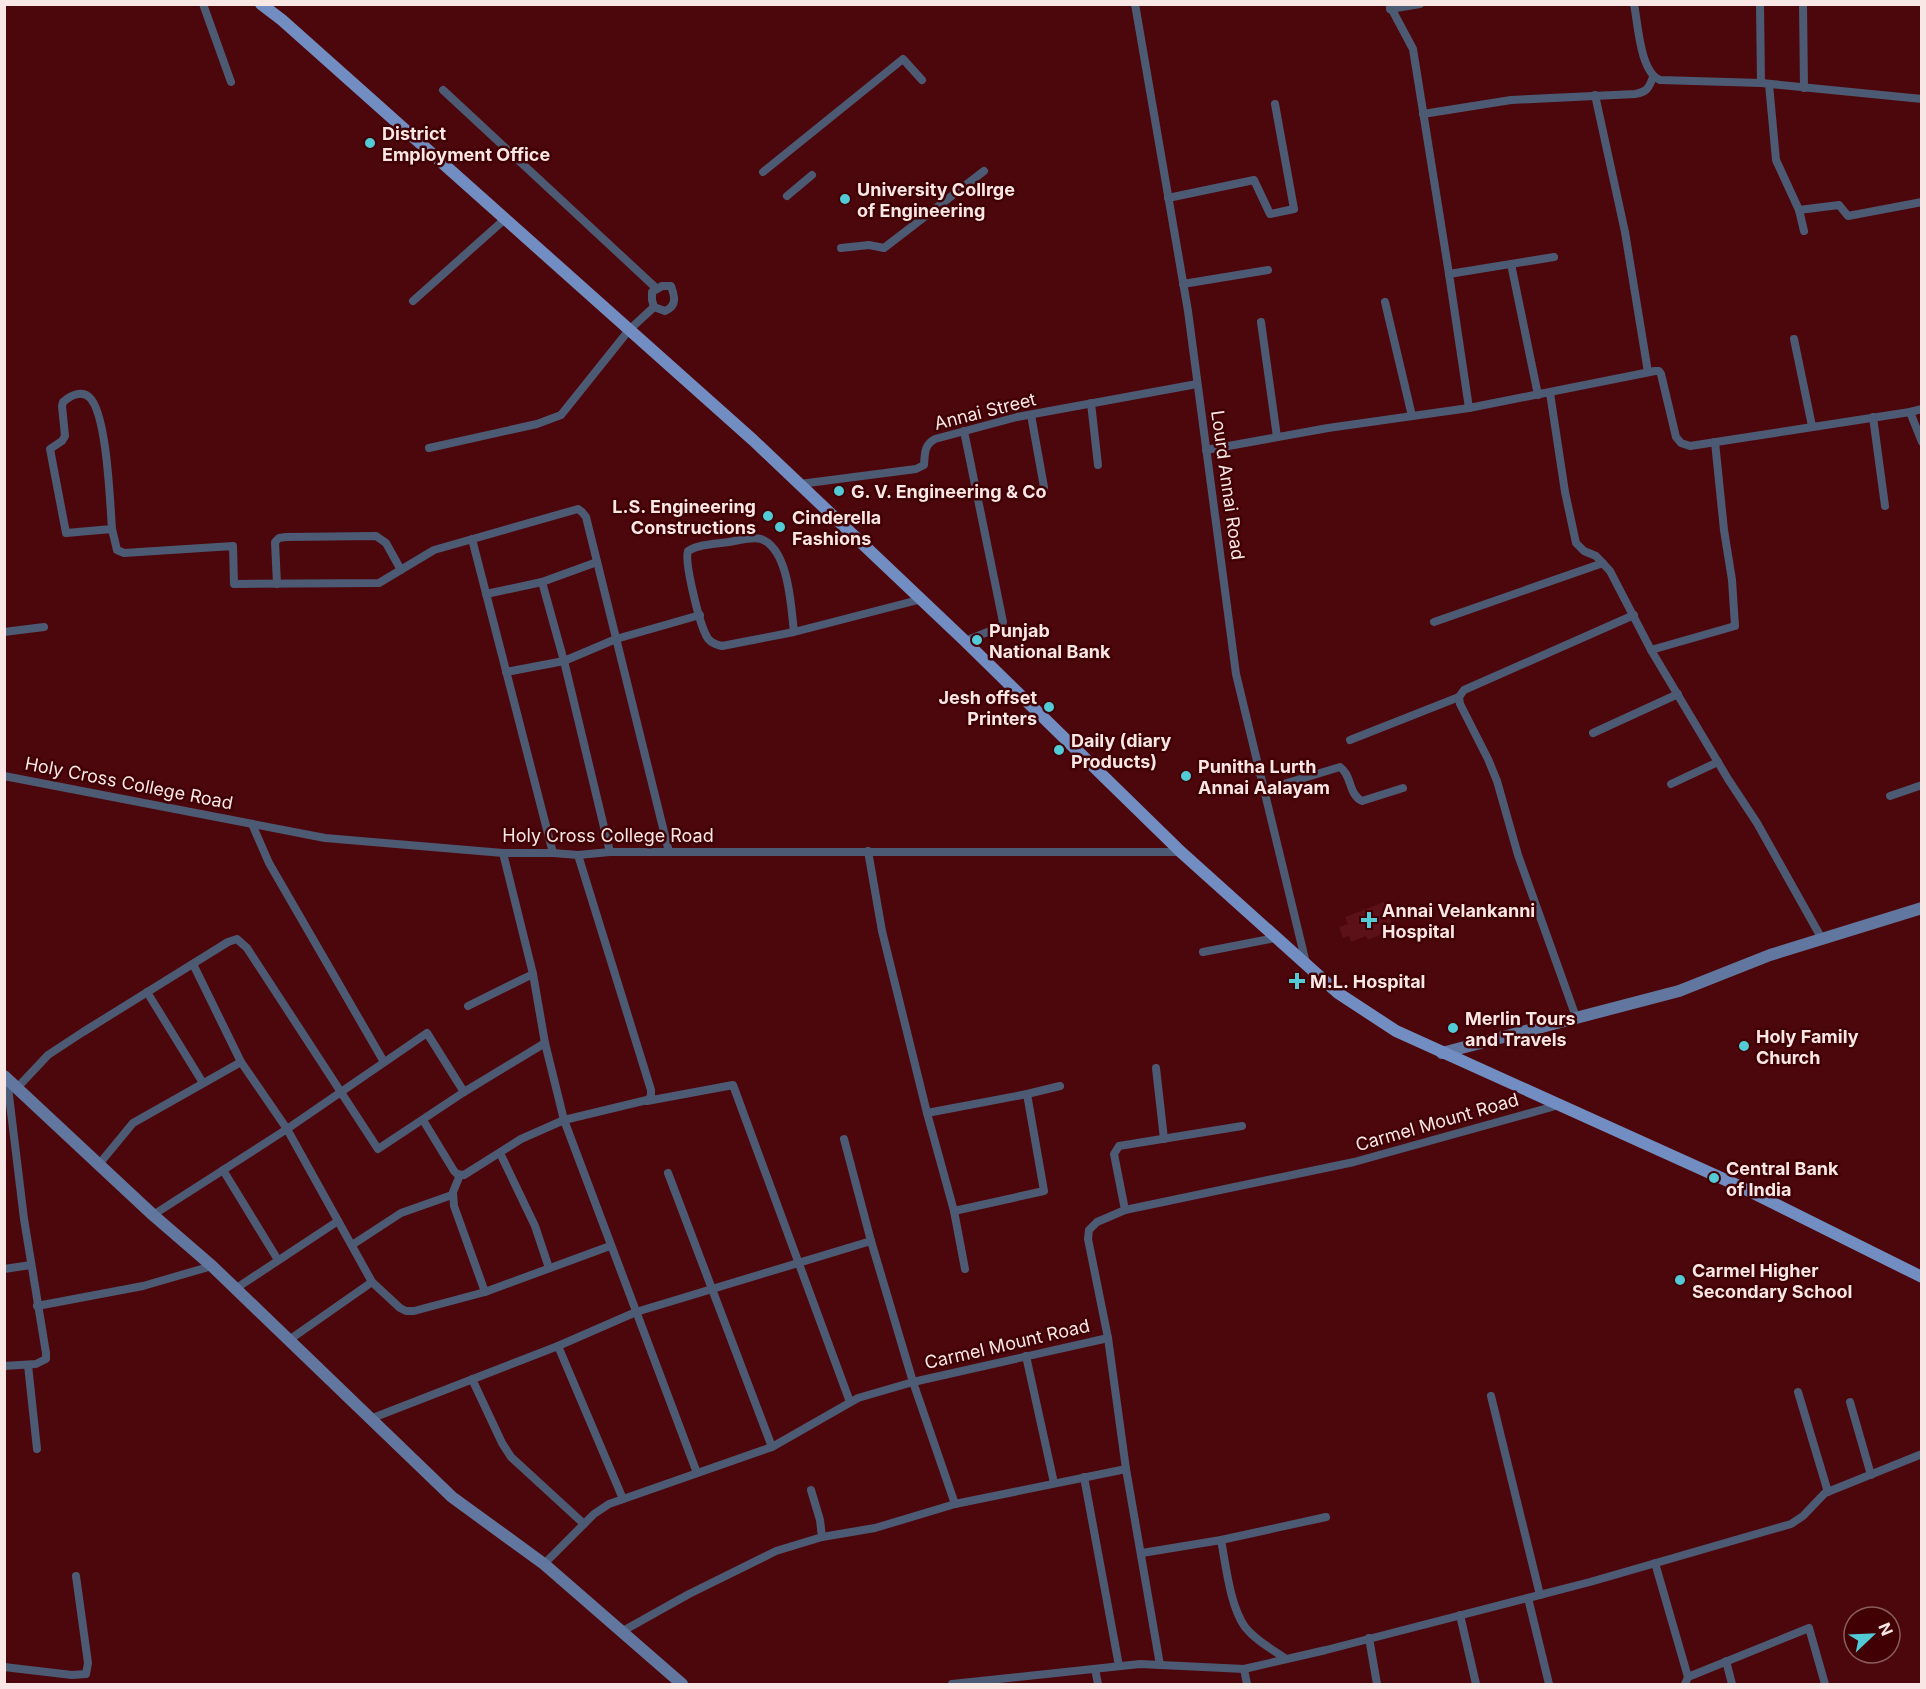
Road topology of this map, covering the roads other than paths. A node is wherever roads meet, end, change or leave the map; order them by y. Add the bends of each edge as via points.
1 (203, 4) edge
2 (261, 4) edge
3 (1135, 4) edge
4 (1420, 4) edge
5 (1634, 4) edge
6 (1760, 4) edge
7 (1803, 4) edge
8 (1390, 7) edge
9 (1653, 77) junction
10 (922, 80) dead end
11 (231, 82) dead end
12 (1765, 84) junction
13 (1804, 88) junction
14 (443, 90) dead end
15 (1595, 95) junction
16 (1922, 99) edge
17 (1275, 104) dead end
18 (1423, 114) junction
19 (984, 171) dead end
20 (763, 172) dead end
21 (812, 174) dead end
22 (787, 196) dead end
23 (1168, 198) junction
24 (1922, 202) edge
25 (1799, 210) junction
26 (505, 219) junction
27 (1804, 231) dead end
28 (841, 248) dead end
29 (1554, 257) dead end
30 (1511, 264) junction
31 (1268, 270) dead end
32 (1449, 274) junction
33 (1183, 284) junction
34 (656, 288) junction
35 (413, 301) dead end
36 (1385, 302) dead end
37 (654, 307) junction
38 (1261, 322) dead end
39 (629, 330) junction
40 (1794, 339) dead end
41 (1648, 372) junction
42 (1197, 384) junction
43 (1550, 393) junction
44 (1538, 395) junction
45 (1091, 404) junction
46 (1469, 408) junction
47 (1922, 409) edge
48 (1910, 412) junction
49 (1030, 415) junction
50 (1412, 416) junction
51 (1874, 417) junction
52 (1812, 426) junction
53 (964, 431) junction
54 (1277, 437) junction
55 (1715, 442) junction
56 (1922, 442) edge
57 (429, 448) dead end
58 (1206, 450) junction
59 (1098, 465) dead end
60 (800, 484) junction
61 (1044, 487) dead end
62 (1885, 506) dead end
63 (112, 529) junction
64 (472, 539) junction
65 (597, 562) junction
66 (1603, 563) junction
67 (401, 570) junction
68 (542, 582) junction
69 (277, 584) junction
70 (486, 594) junction
71 (922, 599) junction
72 (700, 615) junction
73 (1634, 615) junction
74 (1434, 622) dead end
75 (44, 627) dead end
76 (4, 632) edge
77 (794, 632) junction
78 (616, 639) junction
79 (966, 641) junction
80 (1651, 650) junction
81 (564, 661) junction
82 (506, 672) junction
83 (1678, 694) junction
84 (1460, 698) junction
85 (1593, 733) dead end
86 (1350, 740) dead end
87 (1718, 762) junction
88 (4, 776) edge
89 (1671, 784) dead end
90 (1922, 785) edge
91 (1403, 788) dead end
92 (1264, 790) junction
93 (1890, 796) dead end
94 (252, 824) junction
95 (868, 851) junction
96 (610, 852) junction
97 (669, 852) junction
98 (1181, 852) junction
99 (503, 853) junction
100 (553, 853) junction
101 (578, 855) junction
102 (1922, 908) edge
103 (1275, 938) junction
104 (1822, 939) junction
105 (1203, 952) dead end
106 (193, 964) junction
107 (1306, 965) junction
108 (532, 974) junction
109 (147, 992) junction
110 (468, 1006) dead end
111 (1576, 1017) junction
112 (545, 1043) junction
113 (1442, 1053) junction
114 (241, 1062) junction
115 (384, 1062) junction
116 (1156, 1068) dead end
117 (6, 1077) edge
118 (203, 1083) junction
119 (1060, 1086) dead end
120 (16, 1089) junction
121 (342, 1091) junction
122 (464, 1092) junction
123 (1027, 1094) junction
124 (641, 1102) junction
125 (1559, 1105) junction
126 (927, 1113) junction
127 (423, 1120) junction
128 (564, 1120) junction
129 (1242, 1126) dead end
130 (287, 1129) junction
131 (1164, 1138) junction
132 (844, 1139) dead end
133 (500, 1153) junction
134 (100, 1163) junction
135 (223, 1170) junction
136 (668, 1173) dead end
137 (460, 1175) junction
138 (452, 1195) junction
139 (954, 1210) junction
140 (1125, 1210) junction
141 (153, 1215) junction
142 (338, 1221) junction
143 (871, 1241) junction
144 (352, 1245) junction
145 (610, 1246) junction
146 (278, 1260) junction
147 (797, 1263) junction
148 (31, 1266) junction
149 (212, 1266) junction
150 (549, 1268) junction
151 (4, 1269) edge
152 (964, 1269) dead end
153 (1922, 1277) edge
154 (372, 1282) junction
155 (235, 1288) junction
156 (712, 1288) junction
157 (485, 1292) junction
158 (37, 1306) junction
159 (636, 1312) junction
160 (1108, 1338) junction
161 (289, 1341) junction
162 (558, 1346) junction
163 (1026, 1356) junction
164 (28, 1365) junction
165 (4, 1366) edge
166 (472, 1379) junction
167 (913, 1382) junction
168 (1798, 1392) dead end
169 (1491, 1396) dead end
170 (849, 1402) junction
171 (1850, 1402) dead end
172 (370, 1419) junction
173 (772, 1447) junction
174 (37, 1449) dead end
175 (1922, 1454) edge
176 (1126, 1469) junction
177 (697, 1473) junction
178 (1871, 1474) junction
179 (1084, 1477) junction
180 (1054, 1483) junction
181 (811, 1490) dead end
182 (1828, 1492) junction
183 (623, 1499) junction
184 (955, 1504) junction
185 (1326, 1517) dead end
186 (584, 1524) junction
187 (822, 1537) junction
188 (1221, 1540) junction
189 (1142, 1553) junction
190 (1655, 1563) junction
191 (544, 1564) junction
192 (76, 1576) dead end
193 (1540, 1595) junction
194 (1528, 1598) junction
195 (1460, 1616) junction
196 (621, 1632) junction
197 (1369, 1638) junction
198 (1286, 1659) junction
199 (1726, 1661) junction
200 (1160, 1665) junction
201 (1119, 1666) junction
202 (4, 1667) edge
203 (1244, 1668) junction
204 (1095, 1669) junction
205 (1686, 1681) edge
206 (682, 1684) edge
207 (952, 1684) edge
208 (1098, 1684) edge
209 (1247, 1684) edge
210 (1377, 1684) edge
211 (1476, 1684) edge
212 (1549, 1684) edge
213 (1732, 1684) edge
214 (1825, 1684) edge

1 - 11 street
2 - 26 main road
3 - 23 street, Lourd Annai Road
4 - 8 street
5 - 9 street via 1645,63
6 - 12 street
7 - 13 street
8 - 18 street via 1413,49
9 - 12 street
9 - 15 street via 1643,92
10 - 20 street via 903,59
12 - 13 street
12 - 25 street via 1776,160
13 - 16 street
14 - 34 street
15 - 18 street via 1511,100
15 - 41 street via 1626,232
17 - 23 street via 1294,209 1270,214 1254,180
18 - 32 street
19 - 28 street via 884,248
21 - 22 street
23 - 33 street, Lourd Annai Road
24 - 25 street via 1848,216 1839,205
25 - 27 street
26 - 35 street
26 - 39 main road
29 - 30 street
30 - 32 street
30 - 44 street
31 - 33 street
32 - 46 street
33 - 42 street, Lourd Annai Road
34 - 37 street via 651,295
34 - 37 street via 671,286 674,304 665,311
36 - 50 street
37 - 39 street
38 - 54 street
39 - 57 street via 561,415
39 - 60 main road
40 - 52 street
41 - 43 street
41 - 55 street via 1662,374 1676,437 1681,443 1690,446
42 - 45 street, Annai Street
42 - 58 street, Lourd Annai Road
43 - 44 street
43 - 66 street via 1572,534 1584,551
44 - 46 street
45 - 49 street, Annai Street
45 - 59 street
46 - 50 street
47 - 48 street
48 - 51 street
48 - 56 street
49 - 53 street, Annai Street
49 - 61 street
50 - 54 street
51 - 52 street
51 - 62 street
52 - 55 street
53 - 60 street, Annai Street via 929,442 924,465 916,469
53 - 79 street via 1003,619 999,627
54 - 58 street
55 - 80 street via 1735,626
58 - 92 street, Lourd Annai Road via 1236,674
60 - 71 main road
63 - 63 street via 66,533 50,449 64,439 63,402 78,394 90,398 98,414 108,470
63 - 69 street via 117,550 124,553 233,546 234,584
64 - 65 street via 578,509 586,517
64 - 67 street via 435,550
64 - 70 street
65 - 68 street
65 - 78 street
66 - 73 street
66 - 74 street
67 - 69 street via 379,583
67 - 69 street via 386,543 376,536 286,537 275,542
68 - 70 street
68 - 81 street
70 - 82 street
71 - 77 street
71 - 79 main road
72 - 77 street via 705,633 713,644 722,646
72 - 77 street via 687,566 688,551 760,538 779,556 785,570
72 - 78 street
73 - 80 street
73 - 84 street via 1464,690
75 - 76 street
78 - 81 street
78 - 97 street
79 - 98 main road
80 - 83 street
81 - 82 street
81 - 96 street
82 - 100 street
83 - 85 street
83 - 87 street
84 - 86 street
84 - 111 street via 1497,781 1518,855
87 - 89 street
87 - 104 street
88 - 94 street, Holy Cross College Road
90 - 93 street
91 - 92 street via 1362,801 1354,795 1340,767
92 - 107 street, Lourd Annai Road
94 - 99 street, Holy Cross College Road via 325,838
94 - 115 street via 269,863
95 - 97 street, Holy Cross College Road
95 - 98 street, Holy Cross College Road
95 - 126 street via 882,931
96 - 97 street, Holy Cross College Road
96 - 101 street, Holy Cross College Road
98 - 103 main road
99 - 100 street, Holy Cross College Road
99 - 108 street
100 - 101 street, Holy Cross College Road
101 - 124 street via 651,1090 651,1097
102 - 104 street
103 - 105 street
103 - 107 main road
104 - 111 street via 1679,991
106 - 109 street
106 - 114 street
106 - 121 street via 234,940 244,943
107 - 113 main road via 1338,993 1396,1031
108 - 110 street
108 - 112 street
109 - 118 street
109 - 120 street via 48,1055
111 - 113 street
112 - 122 street
112 - 128 street
113 - 125 main road
114 - 118 street
114 - 130 street
115 - 121 street
115 - 122 street via 427,1033
116 - 131 street
117 - 120 street
117 - 148 street
118 - 134 street via 133,1123
119 - 123 street
120 - 134 street
121 - 127 street via 378,1149
121 - 130 street
122 - 127 street
123 - 126 street
123 - 139 street via 1044,1191
124 - 128 street
124 - 147 street via 733,1085
125 - 140 street, Carmel Mount Road via 1354,1162
125 - 153 main road via 1739,1186
126 - 139 street
127 - 137 street
128 - 133 street
128 - 145 street
129 - 131 street
130 - 135 street
130 - 142 street
131 - 140 street via 1122,1144 1115,1151
132 - 143 street
133 - 137 street
133 - 150 street
134 - 141 street
135 - 141 street
135 - 146 street
136 - 156 street
137 - 138 street
138 - 144 street via 401,1213
138 - 157 street
139 - 152 street
140 - 160 street, Carmel Mount Road via 1097,1222 1088,1233
141 - 149 street
142 - 144 street
142 - 146 street
143 - 147 street
143 - 167 street
144 - 154 street
145 - 150 street
145 - 159 street
146 - 155 street
147 - 156 street
147 - 170 street
148 - 151 street
148 - 158 street
149 - 155 street
149 - 158 street via 143,1286
150 - 157 street
154 - 157 street via 406,1311
154 - 161 street
155 - 161 street
156 - 159 street
156 - 173 street
158 - 164 street via 46,1359
159 - 162 street
159 - 177 street
160 - 163 street, Carmel Mount Road
160 - 176 street
161 - 172 street
162 - 166 street
162 - 183 street
163 - 167 street, Carmel Mount Road
163 - 180 street
164 - 165 street
164 - 174 street
166 - 172 street
166 - 186 street via 511,1457
167 - 170 street, Carmel Mount Road
167 - 184 street
168 - 182 street
169 - 193 street
170 - 173 street, Carmel Mount Road
171 - 178 street
172 - 191 street via 452,1497
173 - 177 street, Carmel Mount Road
175 - 178 street
176 - 179 street
176 - 189 street
177 - 183 street, Carmel Mount Road
178 - 182 street
179 - 180 street
179 - 201 street
180 - 184 street
181 - 187 street
182 - 190 street via 1791,1524
183 - 186 street, Carmel Mount Road via 609,1504
184 - 187 street via 875,1528
185 - 188 street
186 - 191 street, Carmel Mount Road
187 - 196 street via 776,1551 689,1593
188 - 189 street
188 - 198 street via 1236,1611 1253,1635
189 - 200 street
190 - 193 street
190 - 205 street
191 - 196 street
192 - 202 street via 88,1663 86,1674
193 - 194 street
194 - 195 street
194 - 212 street
195 - 197 street
195 - 211 street
196 - 206 street
197 - 198 street
197 - 210 street
198 - 203 street
199 - 205 street
199 - 213 street
199 - 214 street via 1809,1628
200 - 201 street
200 - 203 street
201 - 204 street
203 - 209 street
204 - 207 street
204 - 208 street

